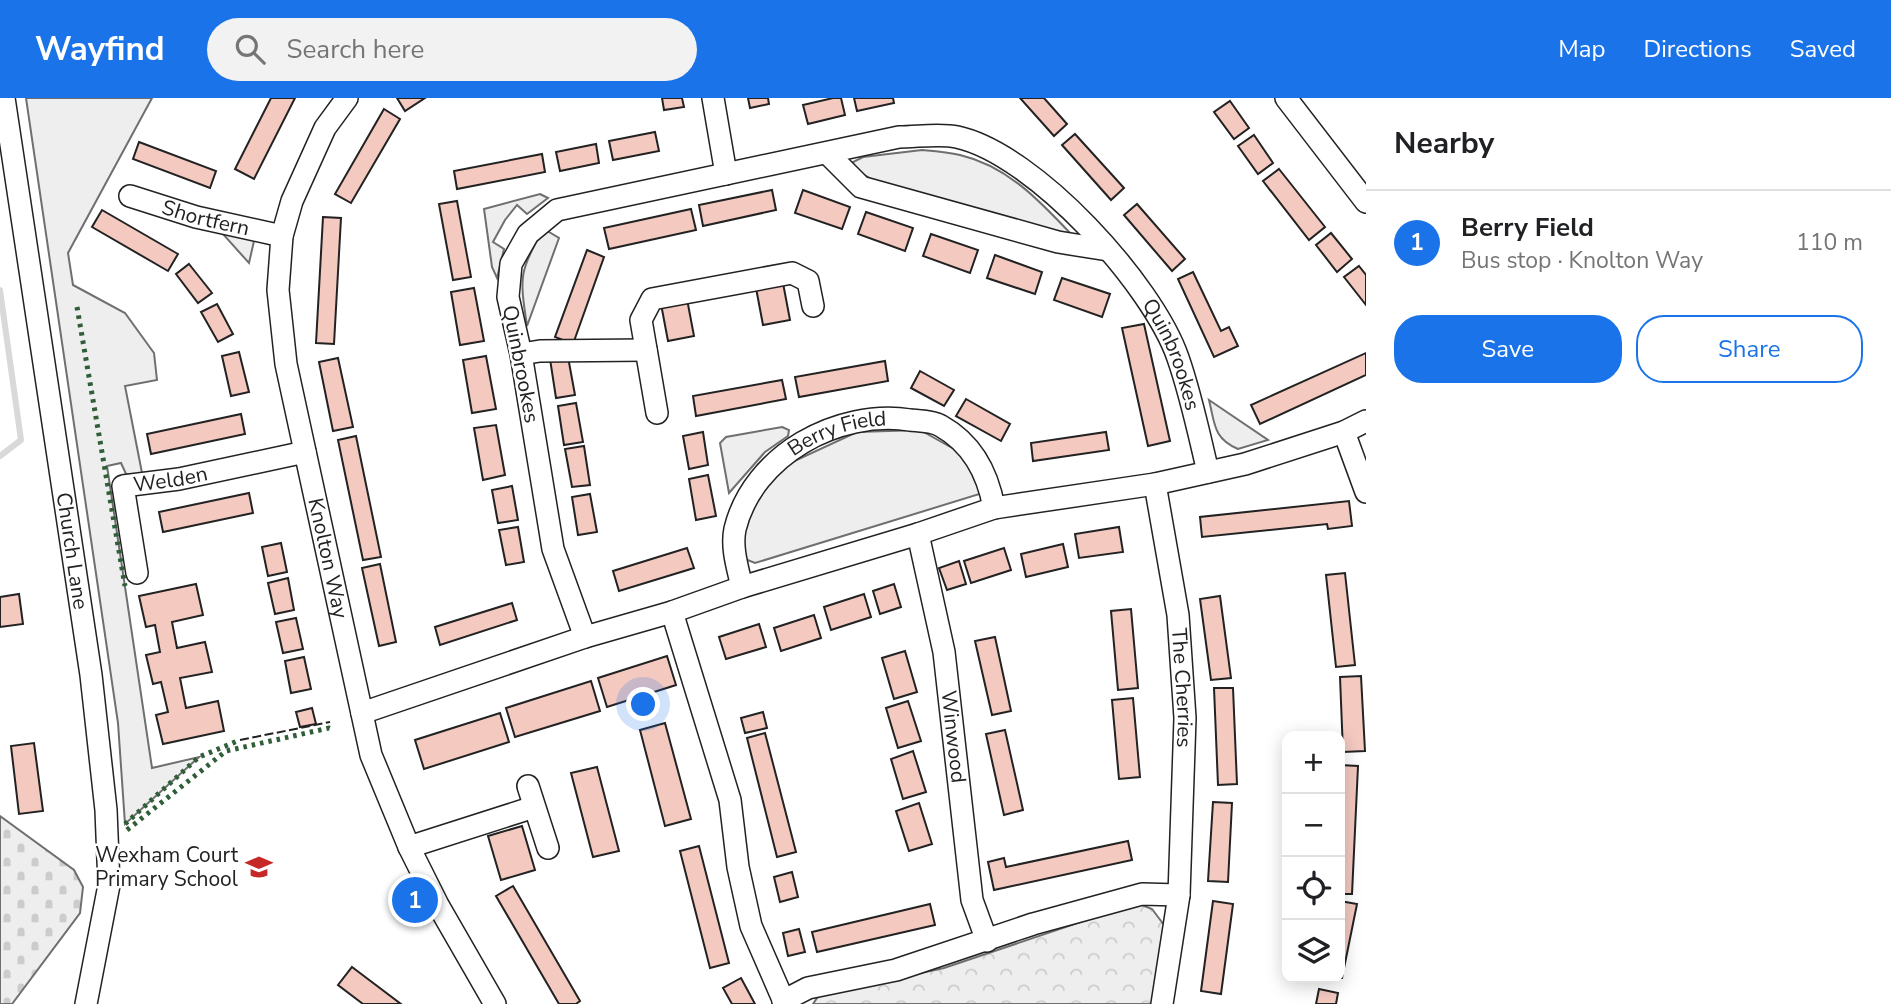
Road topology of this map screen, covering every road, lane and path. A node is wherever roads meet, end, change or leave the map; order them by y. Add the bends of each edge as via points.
1 (4, 98) edge
2 (347, 98) edge
3 (713, 98) edge
4 (1286, 98) edge
5 (827, 152) junction
6 (726, 174) junction
7 (130, 196) dead end
8 (1366, 202) edge
9 (282, 236) junction
10 (1108, 250) junction
11 (813, 306) dead end
12 (646, 351) junction
13 (521, 354) junction
14 (657, 413) dead end
15 (1366, 421) edge
16 (1343, 432) junction
17 (305, 452) junction
18 (1208, 472) junction
19 (1155, 484) junction
20 (1366, 492) edge
21 (994, 508) junction
22 (918, 534) junction
23 (137, 573) dead end
24 (742, 587) junction
25 (672, 612) junction
26 (585, 637) junction
27 (362, 713) junction
28 (528, 786) dead end
29 (534, 807) junction
30 (409, 847) junction
31 (548, 848) dead end
32 (1180, 895) junction
33 (987, 941) junction
34 (784, 1002) edge
35 (86, 1004) edge
36 (495, 1004) edge
37 (1162, 1004) edge

1 - 35 street, Church Lane via 106,810 109,885
2 - 9 street, Knolton Way via 325,128 292,201
3 - 6 street
4 - 8 street
5 - 6 street, Quinbrookes
5 - 10 street via 861,187 1058,242
5 - 10 street, Quinbrookes via 899,137 956,137 999,152 1052,191
6 - 13 street, Quinbrookes via 557,210 528,234 511,264 508,298
7 - 9 street, Shortfern via 196,217
9 - 17 street, Knolton Way via 278,290 286,364
10 - 18 street, Quinbrookes via 1151,303 1178,357
11 - 12 street via 808,281 792,273 652,299 642,320
12 - 13 street
12 - 14 street
13 - 26 street, Quinbrookes via 553,549
15 - 16 street
16 - 18 street
16 - 20 street
17 - 23 street, Welden via 123,486
17 - 27 street, Knolton Way
18 - 19 street
19 - 21 street
19 - 32 street, The Cherries via 1178,615 1185,718
21 - 22 street
21 - 24 street, Berry Field via 990,485 975,454 940,424 888,416 830,428 777,459 745,501 734,531
22 - 24 street
22 - 33 street, Winwood via 944,652 972,900
24 - 25 street
25 - 26 street
25 - 34 street via 730,800 751,926
26 - 27 street
27 - 30 street, Knolton Way via 371,755
28 - 29 street
29 - 30 street
29 - 31 street
30 - 36 street, Knolton Way
32 - 33 street via 1142,894
32 - 37 street, The Cherries
33 - 34 street via 895,970 808,988

